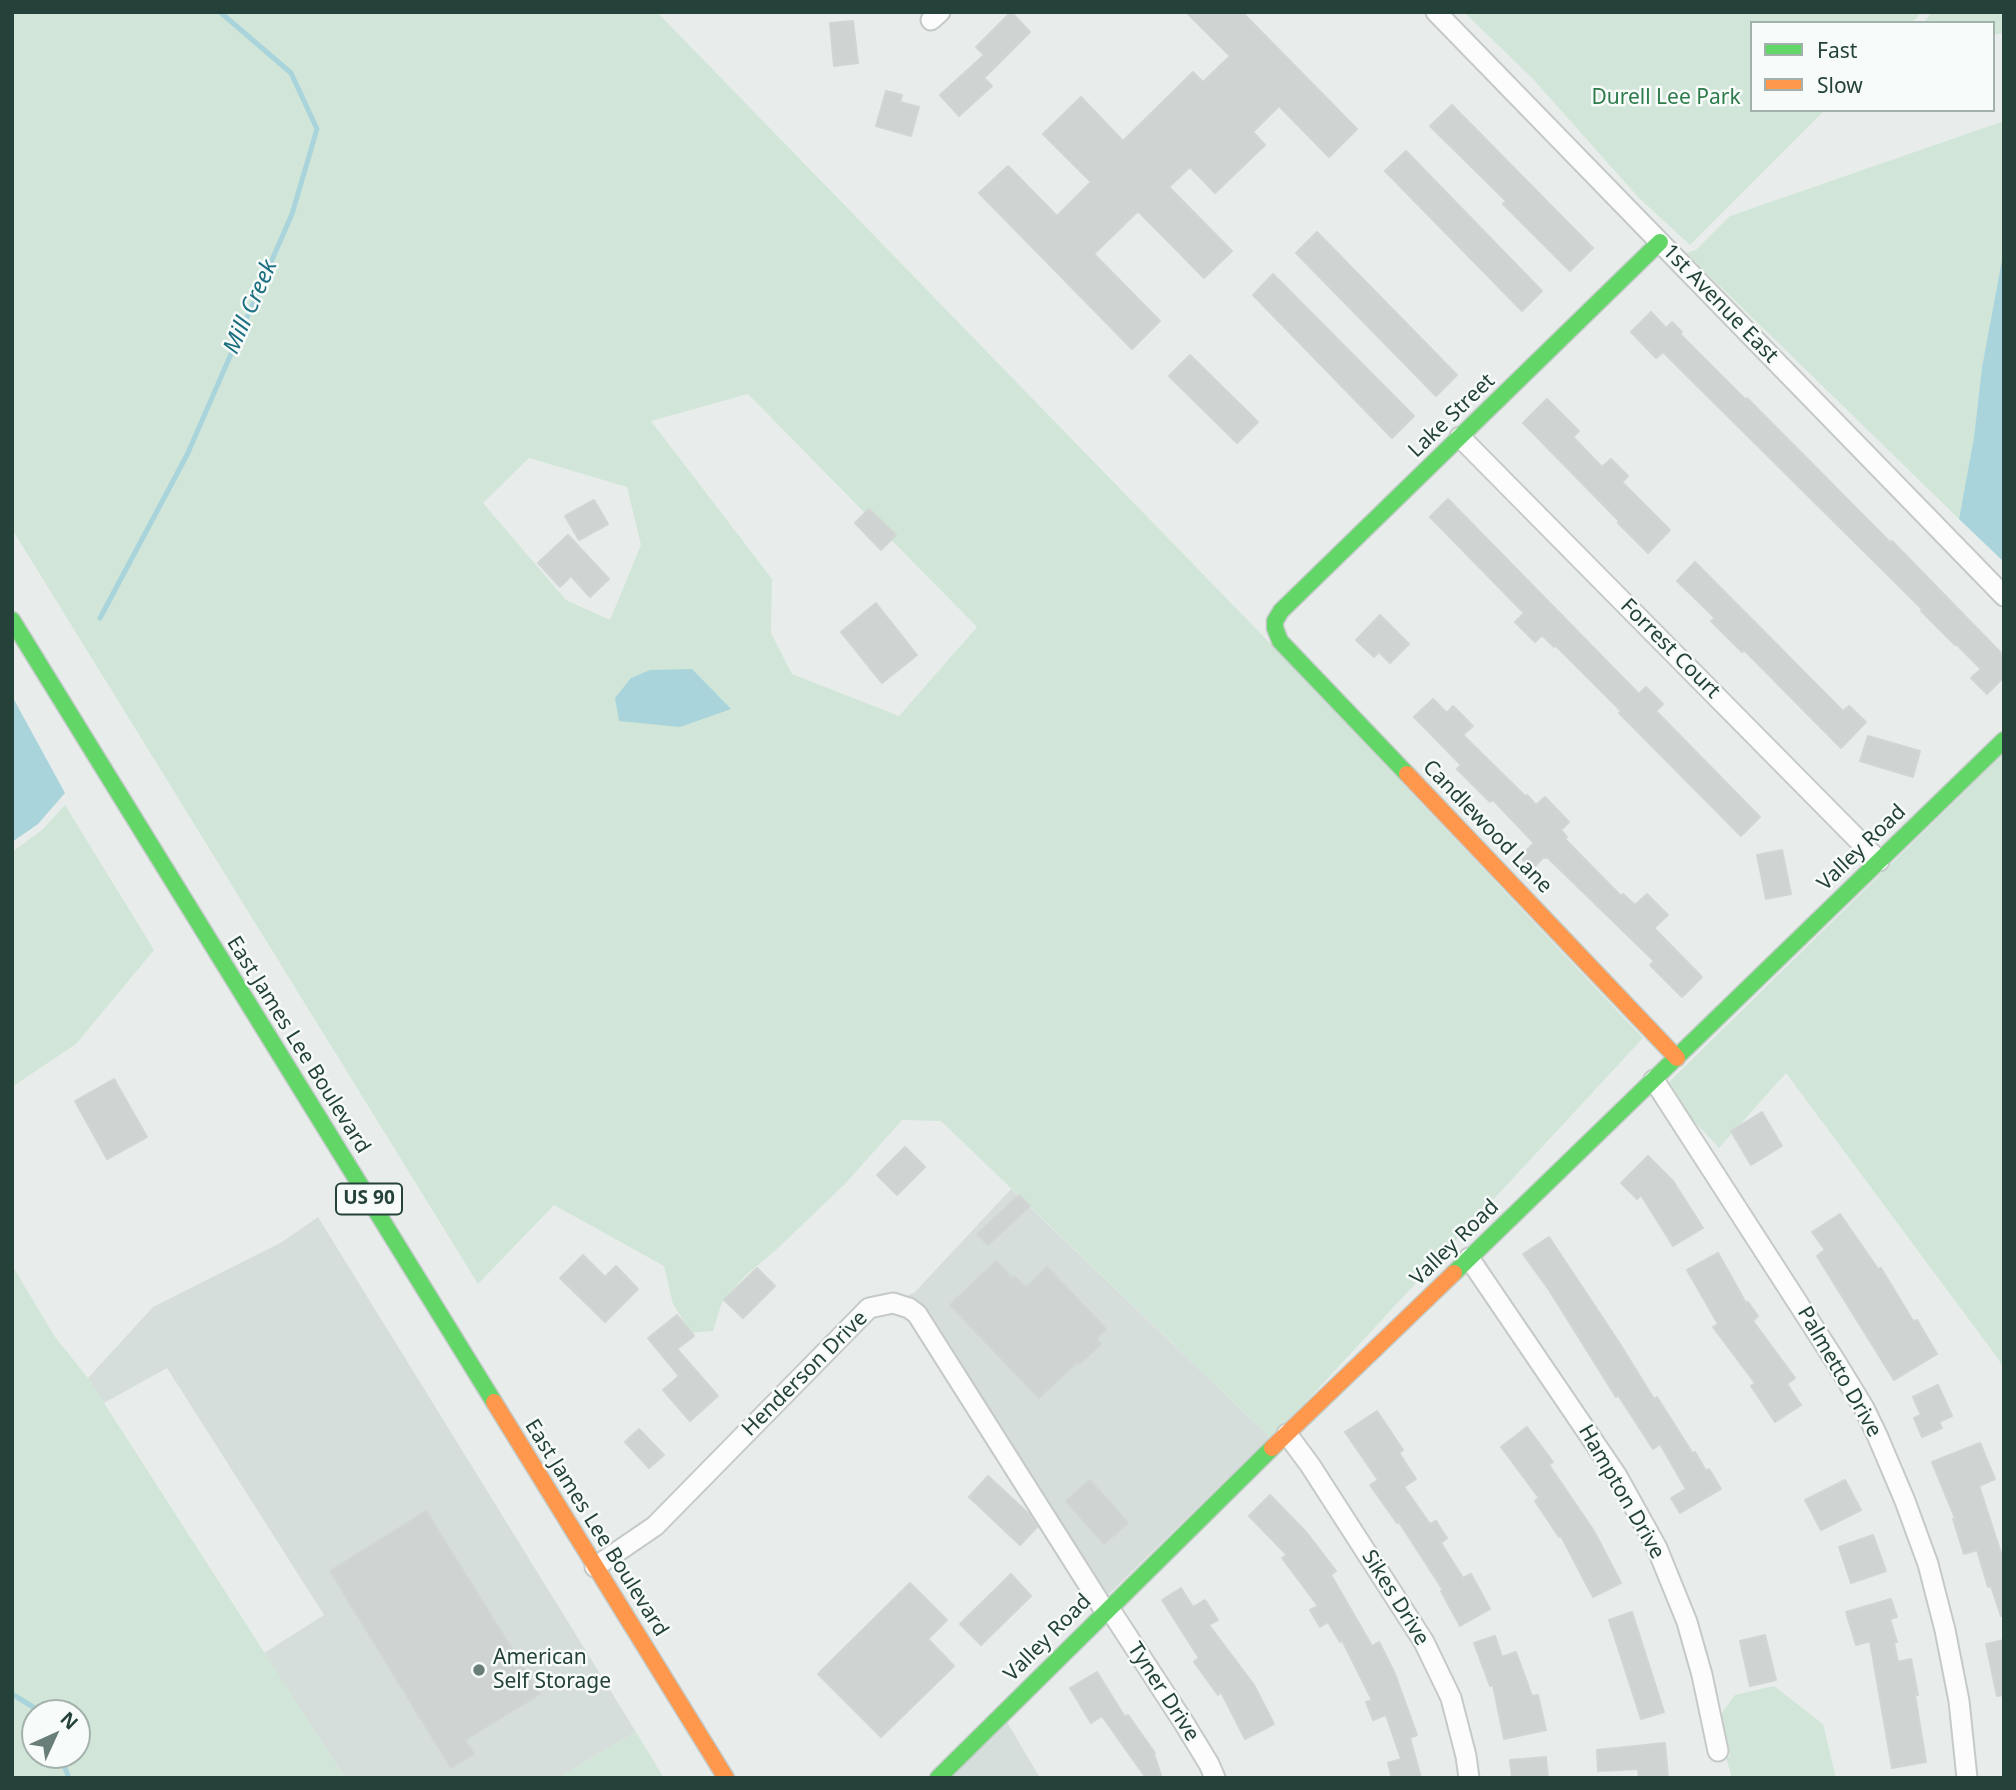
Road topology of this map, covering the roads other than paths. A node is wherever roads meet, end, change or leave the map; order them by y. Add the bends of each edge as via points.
1 (1436, 12) edge
2 (1660, 242) junction
3 (1460, 437) junction
4 (2004, 596) edge
5 (12, 620) edge
6 (1275, 621) joint
7 (2004, 740) edge
8 (1879, 861) junction
9 (1677, 1058) junction
10 (1654, 1080) junction
11 (1469, 1258) junction
12 (1287, 1434) junction
13 (596, 1567) junction
14 (1107, 1609) junction
15 (1718, 1751) dead end
16 (726, 1778) edge
17 (938, 1778) edge
18 (1215, 1778) edge
19 (1469, 1778) edge
20 (1967, 1778) edge

1 - 2 street, 1st Avenue East
2 - 3 street, Lake Street
2 - 4 street, 1st Avenue East
3 - 6 street, Lake Street
3 - 8 street, Forrest Court
5 - 13 street, East James Lee Boulevard / US 90
6 - 9 street, Candlewood Lane via 1280,640
7 - 8 street, Valley Road
8 - 9 street, Valley Road
9 - 10 street, Valley Road
10 - 11 street, Valley Road
10 - 20 street, Palmetto Drive via 1834,1359 1877,1435 1923,1551 1945,1630
11 - 12 street, Valley Road
11 - 15 street, Hampton Drive via 1617,1476 1657,1548 1687,1622
12 - 14 street, Valley Road
12 - 19 street, Sikes Drive via 1424,1642 1451,1698
13 - 14 street, Henderson Drive via 655,1526 869,1308 893,1303 916,1314
13 - 16 street, East James Lee Boulevard / US 90
14 - 17 street, Valley Road
14 - 18 street, Tyner Drive

